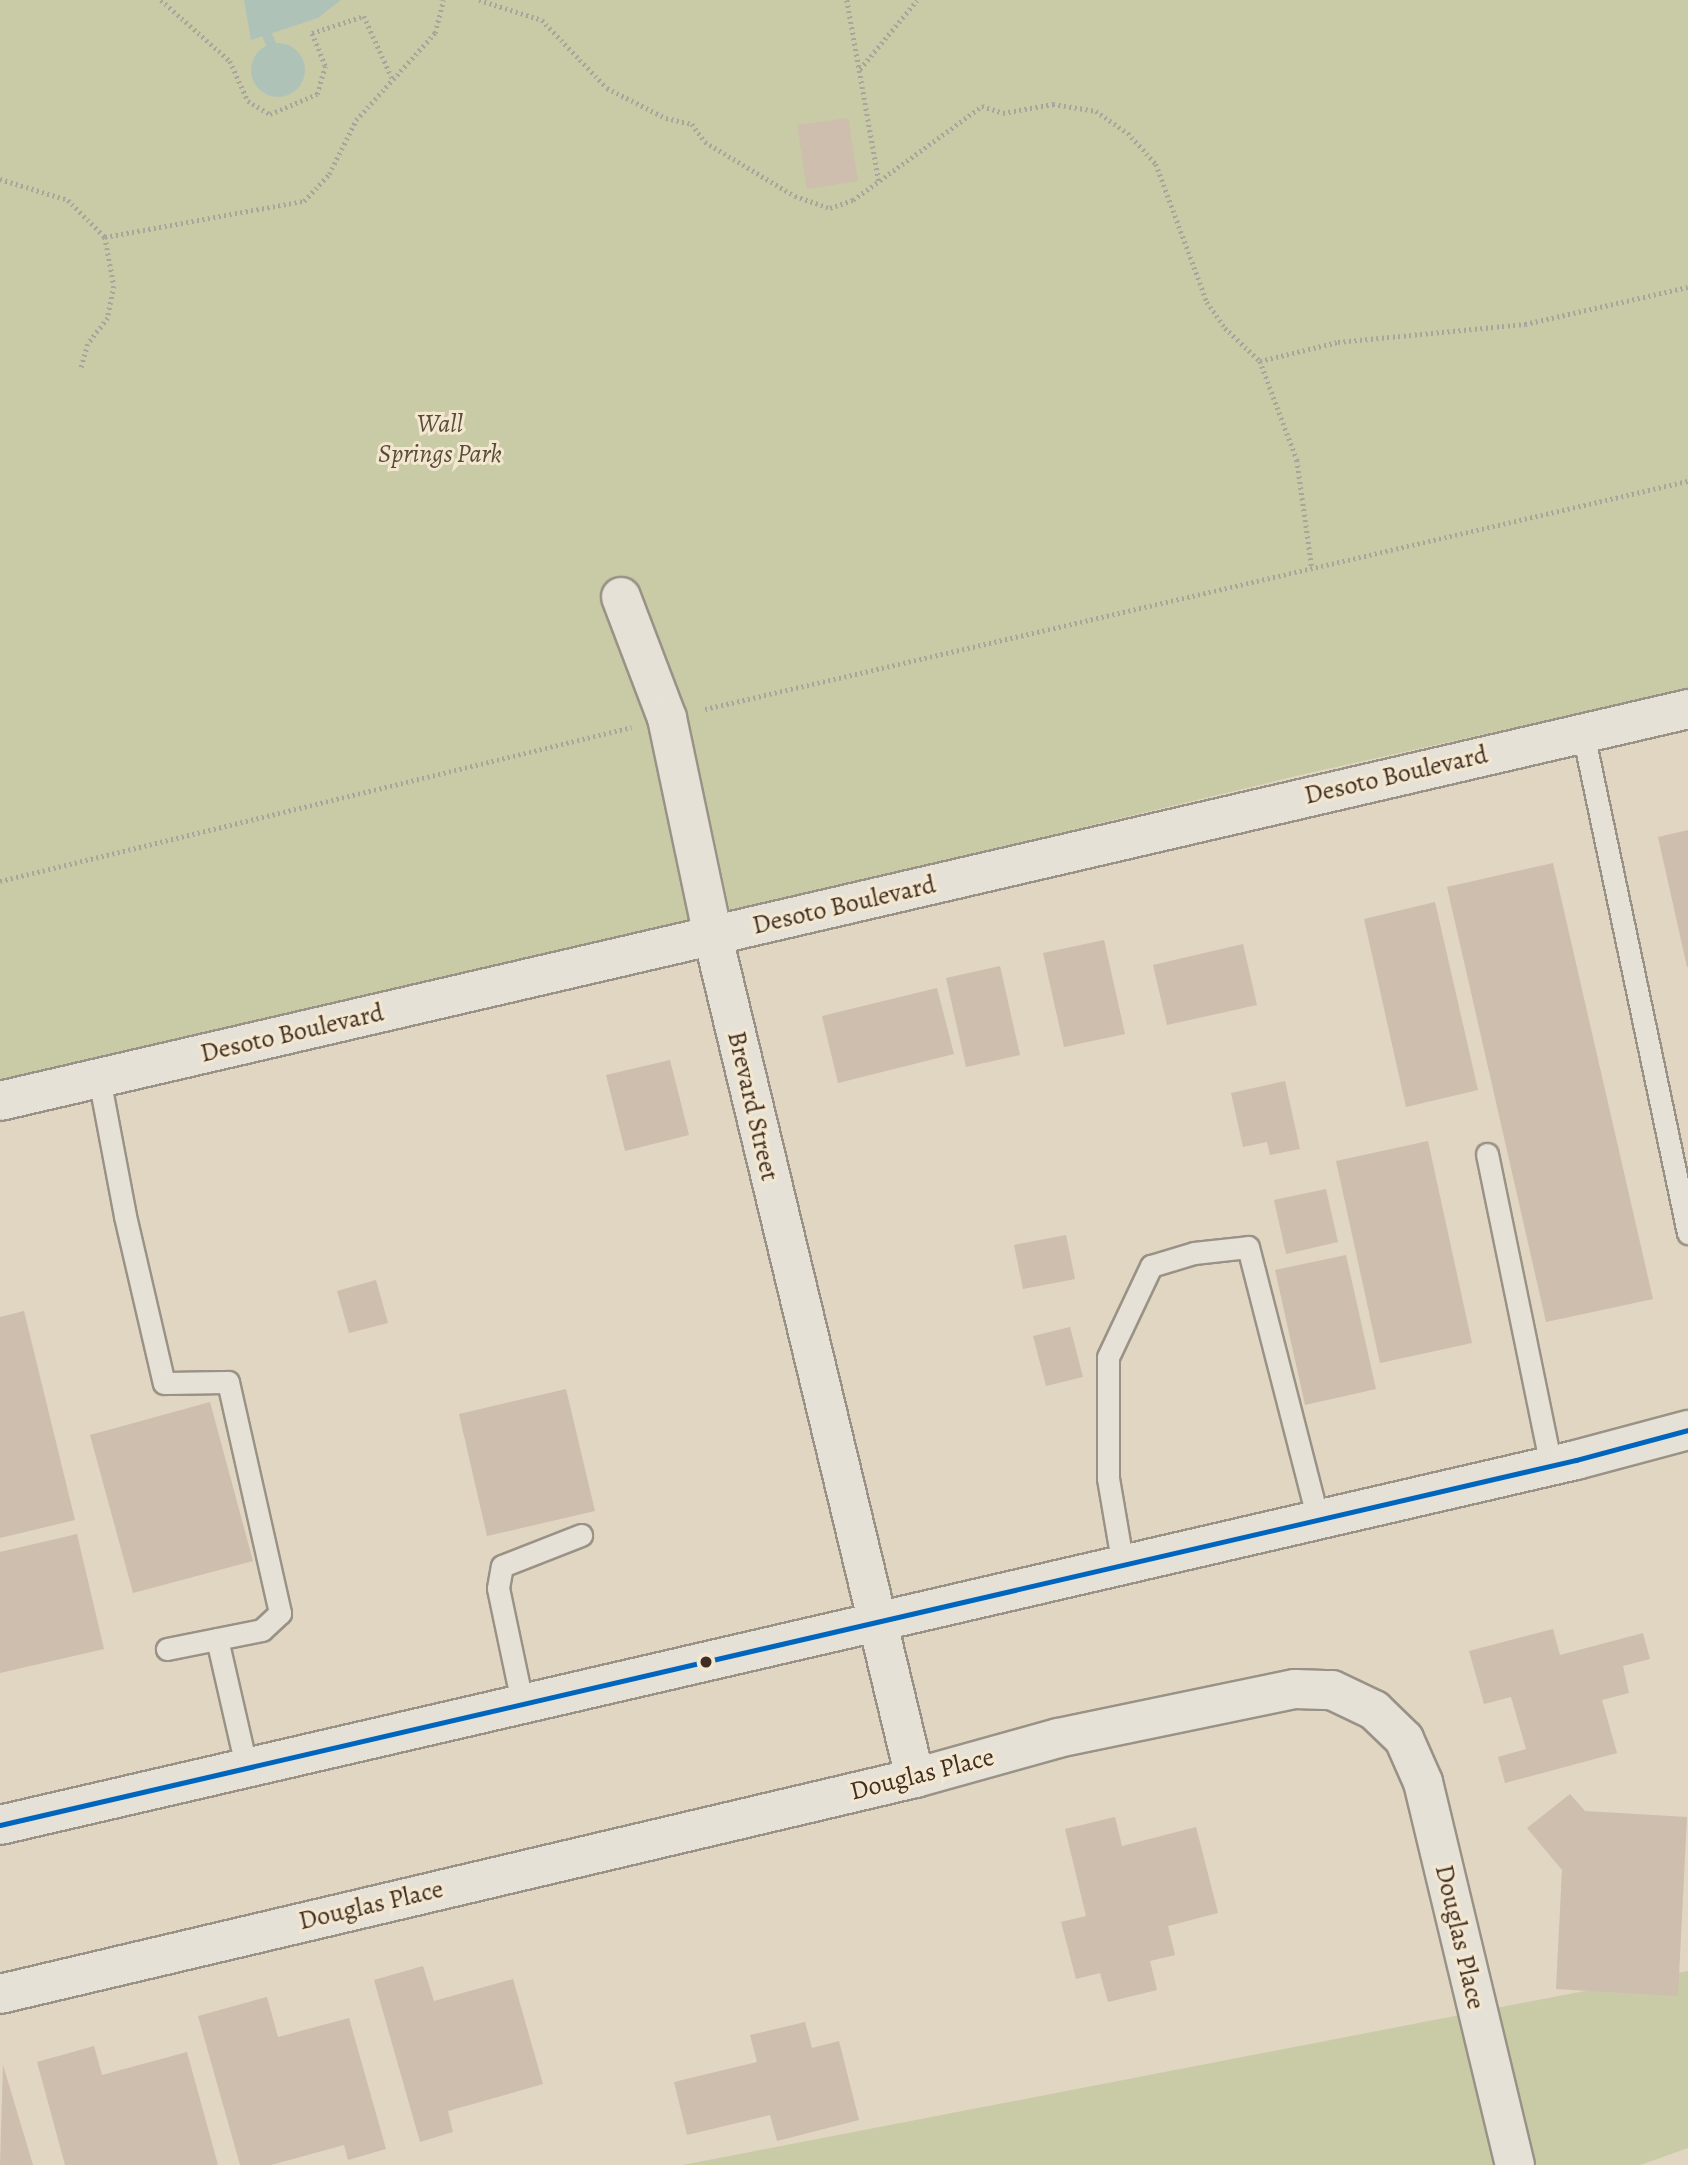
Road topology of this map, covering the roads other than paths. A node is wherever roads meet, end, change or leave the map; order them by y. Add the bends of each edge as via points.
1 (621, 597) dead end
2 (1688, 709) edge
3 (1583, 733) junction
4 (713, 936) junction
5 (99, 1078) junction
6 (0, 1101) edge
7 (1487, 1154) dead end
8 (1688, 1233) edge
9 (1688, 1430) edge
10 (1551, 1466) junction
11 (1318, 1520) junction
12 (581, 1535) dead end
13 (1123, 1566) junction
14 (874, 1619) junction
15 (217, 1639) junction
16 (167, 1649) dead end
17 (522, 1702) junction
18 (246, 1766) junction
19 (915, 1778) junction
20 (0, 1825) edge
21 (0, 1994) edge
22 (1515, 2165) edge

1 - 4 street, Brevard Street via 667,718
2 - 3 street, Desoto Boulevard
3 - 4 street, Desoto Boulevard
3 - 8 lane
4 - 5 street, Desoto Boulevard
4 - 14 street, Brevard Street
5 - 6 street, Desoto Boulevard
5 - 15 lane via 164,1383 228,1382 280,1613 262,1630
7 - 10 lane
9 - 10 street
10 - 11 street
11 - 13 street
11 - 13 lane via 1248,1247 1194,1253 1151,1266 1108,1357 1108,1478
12 - 17 lane via 502,1566 498,1588
13 - 14 street
14 - 17 street
14 - 19 street, Brevard Street
15 - 16 lane
15 - 18 lane
17 - 18 street
18 - 20 street
19 - 21 street, Douglas Place
19 - 22 street, Douglas Place via 1058,1738 1295,1689 1332,1690 1374,1710 1404,1739 1423,1782

